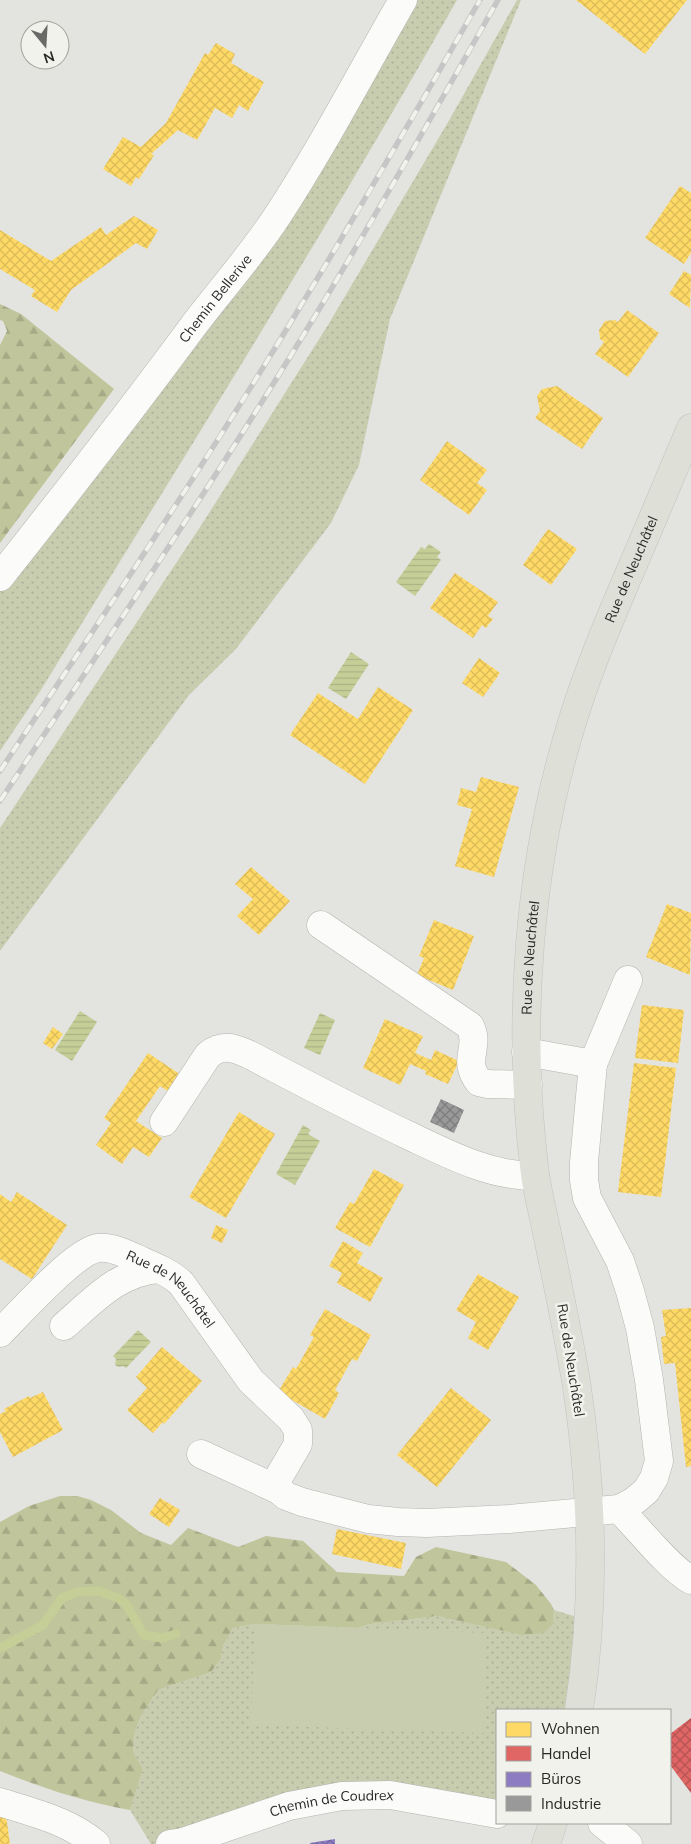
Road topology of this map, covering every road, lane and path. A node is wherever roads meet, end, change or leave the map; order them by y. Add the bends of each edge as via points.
1 (403, 0) edge
2 (691, 428) edge
3 (0, 577) edge
4 (321, 925) dead end
5 (628, 980) dead end
6 (526, 1052) junction
7 (593, 1064) junction
8 (528, 1085) junction
9 (164, 1122) dead end
10 (535, 1176) junction
11 (159, 1269) junction
12 (64, 1326) dead end
13 (0, 1332) edge
14 (201, 1454) dead end
15 (279, 1490) junction
16 (619, 1509) junction
17 (590, 1511) junction
18 (691, 1580) edge
19 (579, 1709) edge
20 (0, 1802) edge
21 (496, 1814) edge
22 (603, 1824) edge
23 (96, 1844) edge
24 (170, 1844) edge
25 (628, 1844) edge

1 - 3 street, Chemin Bellerive via 275,219 149,388
2 - 6 main road, Rue de Neuchâtel via 593,662 562,761 543,844 532,916
4 - 8 street via 470,1026 475,1039 470,1066 478,1082
5 - 7 street
6 - 7 street
6 - 8 main road, Rue de Neuchâtel
7 - 16 street via 584,1180 588,1198 609,1238 630,1291 640,1328 660,1462 646,1491
8 - 10 main road, Rue de Neuchâtel
9 - 10 street via 208,1055 225,1047 248,1054 370,1118 466,1162 510,1175
10 - 17 main road, Rue de Neuchâtel via 576,1381
11 - 12 street via 127,1276
11 - 13 street, Rue de Neuchâtel via 124,1253 98,1248 70,1264
11 - 15 street, Rue de Neuchâtel via 182,1283 251,1381 298,1430 298,1444 277,1480
14 - 15 street
15 - 17 street via 286,1496 329,1510 398,1522 427,1523
16 - 17 street
16 - 18 street via 667,1560
17 - 19 main road, Rue de Neuchâtel via 590,1621
20 - 23 street via 56,1820 83,1833
21 - 24 street, Chemin de Coudrex via 390,1795 342,1796 289,1806
22 - 25 street

